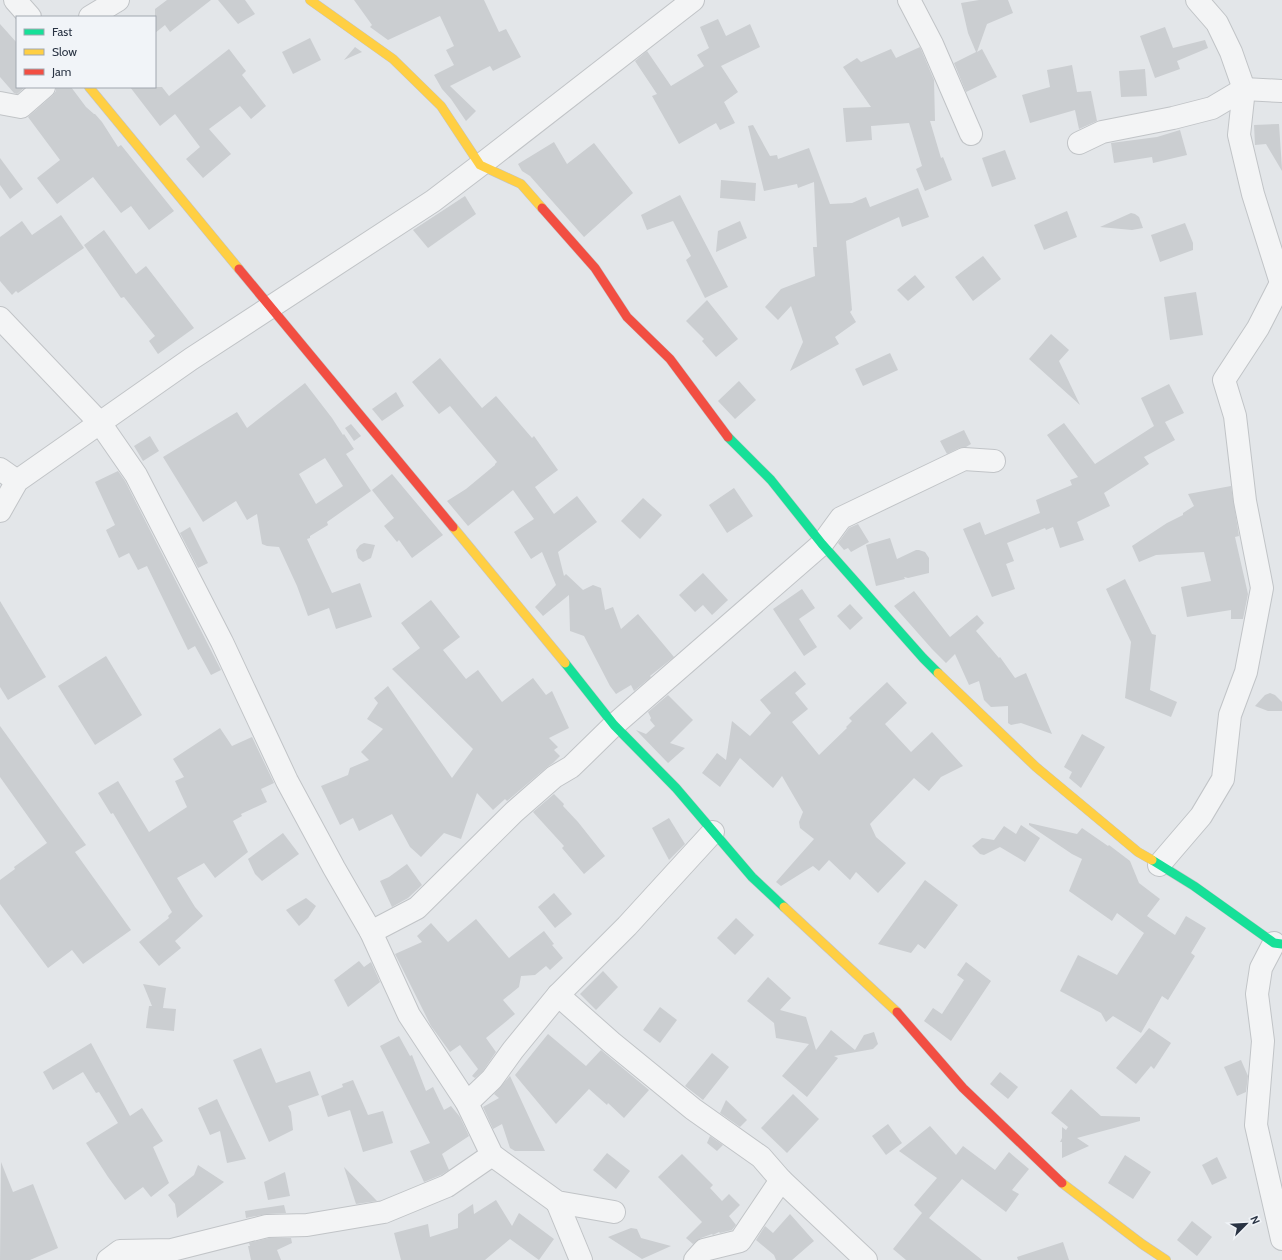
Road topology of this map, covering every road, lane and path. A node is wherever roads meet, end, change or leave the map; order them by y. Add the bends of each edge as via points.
1 (15, 0) edge
2 (118, 0) edge
3 (310, 0) edge
4 (693, 0) edge
5 (909, 0) edge
6 (1197, 0) edge
7 (29, 16) edge
8 (92, 16) edge
9 (43, 88) edge
10 (90, 88) edge
11 (1244, 89) junction
12 (1282, 91) edge
13 (0, 103) edge
14 (971, 134) dead end
15 (1079, 143) dead end
16 (480, 165) junction
17 (1281, 282) edge
18 (272, 307) junction
19 (0, 318) edge
20 (100, 422) junction
21 (994, 461) dead end
22 (8, 475) edge
23 (0, 512) edge
24 (822, 544) junction
25 (614, 725) junction
26 (714, 832) junction
27 (1159, 865) junction
28 (371, 932) junction
29 (1278, 943) edge
30 (558, 995) junction
31 (467, 1103) junction
32 (492, 1155) junction
33 (781, 1180) junction
34 (557, 1202) junction
35 (614, 1212) dead end
36 (1282, 1239) edge
37 (108, 1260) edge
38 (581, 1260) edge
39 (695, 1260) edge
40 (866, 1260) edge
41 (1166, 1260) edge

1 - 7 street
2 - 8 street
3 - 16 street via 393,59 441,106
4 - 16 street
5 - 14 street via 932,44
6 - 11 street via 1216,23 1231,52
9 - 13 street via 21,107
10 - 18 street
11 - 12 street
11 - 15 street via 1212,108 1102,132
11 - 17 street via 1239,136 1253,194
16 - 18 street via 433,201
16 - 24 street via 521,184 595,268 627,317 670,359 732,442 771,480
17 - 27 street via 1258,328 1224,380 1235,416 1245,501 1262,588 1257,620 1246,672 1230,715 1223,779 1201,816
18 - 20 street
18 - 25 street
19 - 20 street
20 - 22 street
20 - 28 street via 136,476 222,642 287,781
21 - 24 street via 964,459 841,518
22 - 23 street
24 - 25 street
24 - 27 street via 923,658 1036,767 1138,852
25 - 26 street via 676,788
25 - 28 street via 571,767 554,777 514,812 417,908
26 - 30 street via 627,926
26 - 41 street via 752,877 891,1005 963,1088 1058,1180
27 - 29 street
28 - 31 street via 409,1015
29 - 36 street via 1261,968 1257,994 1263,1041 1256,1125
30 - 31 street via 492,1079
30 - 33 street via 693,1109 762,1156
31 - 32 street
32 - 34 street
32 - 37 street via 447,1186 384,1212 307,1225 267,1226 172,1250 120,1251
33 - 39 street via 740,1241 704,1250
33 - 40 street
34 - 35 street
34 - 38 street

